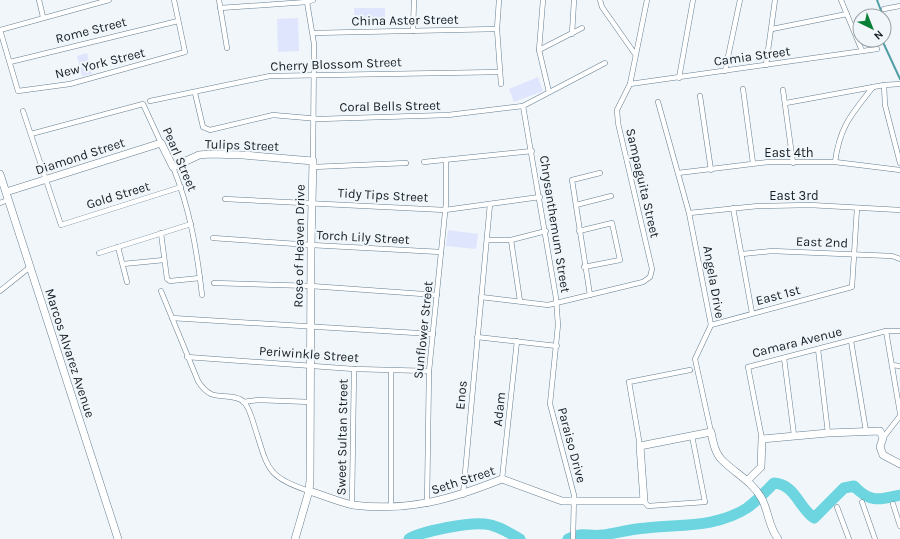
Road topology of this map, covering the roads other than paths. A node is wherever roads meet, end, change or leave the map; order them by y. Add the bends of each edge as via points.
1 (39, 0) edge
2 (109, 0) edge
3 (174, 0) edge
4 (219, 0) edge
5 (313, 0) edge
6 (414, 0) edge
7 (500, 0) edge
8 (543, 0) edge
9 (574, 0) edge
10 (600, 0) edge
11 (647, 0) edge
12 (694, 0) edge
13 (740, 0) edge
14 (775, 0) edge
15 (841, 0) edge
16 (308, 2) junction
17 (900, 6) edge
18 (220, 8) junction
19 (889, 8) edge
20 (847, 14) junction
21 (43, 17) junction
22 (178, 20) junction
23 (582, 28) dead end
24 (497, 29) junction
25 (772, 29) junction
26 (0, 30) edge
27 (413, 30) junction
28 (313, 33) junction
29 (572, 34) junction
30 (227, 48) dead end
31 (878, 49) dead end
32 (539, 50) junction
33 (862, 51) junction
34 (635, 54) junction
35 (10, 62) junction
36 (605, 63) dead end
37 (766, 65) junction
38 (725, 71) junction
39 (500, 72) junction
40 (314, 75) junction
41 (678, 78) junction
42 (501, 84) dead end
43 (630, 84) junction
44 (900, 84) edge
45 (884, 85) junction
46 (873, 87) junction
47 (743, 89) dead end
48 (783, 90) dead end
49 (195, 92) junction
50 (549, 92) junction
51 (700, 96) dead end
52 (150, 101) dead end
53 (658, 102) dead end
54 (786, 103) junction
55 (523, 106) junction
56 (23, 111) dead end
57 (312, 118) junction
58 (31, 134) junction
59 (161, 143) junction
60 (532, 151) junction
61 (446, 160) junction
62 (424, 162) dead end
63 (835, 162) junction
64 (406, 163) dead end
65 (753, 163) junction
66 (793, 163) junction
67 (900, 163) edge
68 (313, 164) junction
69 (173, 167) junction
70 (711, 170) junction
71 (900, 170) edge
72 (600, 173) dead end
73 (678, 173) junction
74 (0, 174) edge
75 (46, 179) junction
76 (181, 187) junction
77 (6, 192) junction
78 (611, 196) dead end
79 (540, 197) junction
80 (225, 199) dead end
81 (8, 200) junction
82 (311, 202) junction
83 (0, 203) edge
84 (490, 204) junction
85 (576, 205) junction
86 (733, 208) junction
87 (857, 208) junction
88 (445, 210) junction
89 (900, 210) edge
90 (689, 213) junction
91 (191, 224) junction
92 (546, 231) junction
93 (579, 231) junction
94 (161, 233) junction
95 (213, 238) dead end
96 (488, 240) junction
97 (511, 240) junction
98 (311, 245) junction
99 (118, 247) junction
100 (441, 252) junction
101 (99, 253) dead end
102 (742, 254) junction
103 (854, 254) junction
104 (900, 259) edge
105 (164, 260) junction
106 (123, 264) junction
107 (30, 267) junction
108 (584, 267) junction
109 (200, 278) junction
110 (127, 282) dead end
111 (214, 283) dead end
112 (311, 286) junction
113 (0, 291) edge
114 (161, 291) dead end
115 (437, 295) junction
116 (202, 296) dead end
117 (590, 296) junction
118 (481, 297) junction
119 (520, 302) junction
120 (557, 303) junction
121 (752, 313) junction
122 (172, 318) junction
123 (711, 325) junction
124 (310, 327) junction
125 (886, 331) junction
126 (900, 331) edge
127 (433, 334) junction
128 (477, 337) junction
129 (517, 341) junction
130 (851, 341) junction
131 (557, 346) junction
132 (818, 349) junction
133 (187, 357) junction
134 (784, 358) junction
135 (310, 365) junction
136 (892, 365) junction
137 (900, 366) edge
138 (354, 369) junction
139 (690, 370) dead end
140 (391, 371) junction
141 (429, 371) junction
142 (243, 402) junction
143 (311, 402) junction
144 (900, 414) edge
145 (866, 431) junction
146 (711, 432) junction
147 (828, 433) junction
148 (794, 435) junction
149 (692, 436) junction
150 (884, 438) junction
151 (762, 439) junction
152 (640, 446) junction
153 (900, 464) edge
154 (502, 478) junction
155 (748, 480) junction
156 (309, 491) junction
157 (463, 495) junction
158 (644, 501) junction
159 (574, 502) junction
160 (862, 502) dead end
161 (352, 504) junction
162 (427, 504) junction
163 (893, 504) dead end
164 (391, 506) junction
165 (837, 507) dead end
166 (900, 526) edge
167 (118, 539) edge
168 (295, 539) edge
169 (573, 539) edge
170 (778, 539) edge
171 (849, 539) edge
172 (875, 539) edge

1 - 21 street
2 - 21 street
3 - 22 street
4 - 18 street
5 - 16 street
6 - 27 street
7 - 24 street
8 - 32 street
9 - 29 street
10 - 34 street via 602,7
11 - 34 street, Sampaguita Street
12 - 41 street
13 - 38 street
14 - 25 street
15 - 20 street
16 - 18 street
16 - 28 street, Rose of Heaven Drive
17 - 19 street
18 - 30 street
20 - 25 street
20 - 33 street
21 - 26 street
22 - 35 street, Rome Street
22 - 35 street, New York Street via 185,52 70,84 18,91
23 - 29 street
24 - 27 street, China Aster Street
24 - 39 street
25 - 37 street
26 - 35 street
27 - 28 street, China Aster Street
28 - 40 street, Rose of Heaven Drive
29 - 32 street
31 - 33 street, Camia Street
32 - 50 street
33 - 37 street, Camia Street
34 - 43 street, Sampaguita Street
36 - 50 street, Coral Bells Street
37 - 38 street, Camia Street
38 - 41 street, Camia Street
39 - 40 street, Cherry Blossom Street
39 - 42 street
40 - 49 street, Cherry Blossom Street via 270,76
40 - 57 street, Rose of Heaven Drive
41 - 43 street, Camia Street
43 - 117 street, Sampaguita Street via 618,110 618,123 652,269 650,277 643,282
44 - 45 street
45 - 46 street
45 - 67 street via 885,105
46 - 54 street
46 - 63 street via 845,124
47 - 65 street
48 - 54 street
49 - 52 street, Cherry Blossom Street
49 - 57 street, Coral Bells Street via 203,127 206,130 273,115
50 - 55 street, Coral Bells Street
51 - 70 street
53 - 73 street, Angela Drive
54 - 66 street
55 - 57 street, Coral Bells Street via 448,115
55 - 60 street, Chrysanthemum Street
56 - 58 street
57 - 68 street, Rose of Heaven Drive
58 - 59 street, Pearl Street via 144,104
58 - 75 street
59 - 69 street, Pearl Street
59 - 75 street, Diamond Street
60 - 61 street
60 - 79 street, Chrysanthemum Street
61 - 62 street
61 - 88 street, Sunflower Street
63 - 66 street, East 4th
63 - 71 street, East 4th
64 - 68 street, Tulips Street
65 - 66 street, East 4th
65 - 70 street, East 4th
68 - 69 street, Tulips Street via 242,155 210,154 199,155
68 - 82 street, Rose of Heaven Drive
69 - 76 street, Pearl Street
70 - 73 street, East 4th
72 - 85 street via 572,180
73 - 90 street, Angela Drive
74 - 77 street, Marcos Alvarez Avenue
75 - 76 street, Gold Street via 61,225
75 - 77 street, Diamond Street
76 - 91 street, Pearl Street
77 - 81 street, Marcos Alvarez Avenue
78 - 85 street
79 - 84 street, Tidy Tips Street
79 - 92 street, Chrysanthemum Street
80 - 82 street, Tidy Tips Street
81 - 83 street
81 - 107 street, Marcos Alvarez Avenue
82 - 88 street, Tidy Tips Street
82 - 98 street, Rose of Heaven Drive
84 - 88 street, Tidy Tips Street
84 - 96 street, Enos
85 - 93 street
86 - 87 street, East 3rd via 810,205
86 - 90 street, East 3rd
86 - 102 street
87 - 89 street, East 3rd
87 - 103 street
88 - 100 street, Sunflower Street
90 - 123 street, Angela Drive
91 - 94 street
91 - 109 street, Pearl Street
92 - 97 street
92 - 120 street, Chrysanthemum Street
93 - 108 street
93 - 108 street via 612,223 620,260
94 - 99 street
94 - 105 street
95 - 98 street, Torch Lily Street
96 - 97 street
96 - 118 street, Enos
97 - 119 street
98 - 100 street, Torch Lily Street
98 - 112 street, Rose of Heaven Drive
99 - 101 street
99 - 106 street
100 - 115 street, Sunflower Street
102 - 103 street, East 2nd via 772,251
102 - 121 street
103 - 104 street, East 2nd via 892,256
103 - 121 street, East 1st via 852,287
105 - 106 street
105 - 109 street via 167,279 170,281
106 - 110 street
107 - 113 street
107 - 167 street, Marcos Alvarez Avenue
108 - 117 street
109 - 116 street, Pearl Street
111 - 112 street
112 - 115 street
112 - 124 street, Rose of Heaven Drive
114 - 122 street
115 - 127 street, Sunflower Street
117 - 120 street, Sampaguita Street
118 - 119 street, Sampaguita Street
118 - 128 street, Enos
119 - 120 street, Sampaguita Street via 548,305
120 - 131 street, Chrysanthemum Street
121 - 123 street, East 1st
122 - 124 street
122 - 133 street
123 - 146 street, Angela Drive via 695,359
124 - 127 street
124 - 135 street, Rose of Heaven Drive
125 - 126 street, Camara Avenue
125 - 130 street, Camara Avenue
125 - 136 street
127 - 141 street, Sunflower Street
128 - 129 street
128 - 157 street, Enos
129 - 131 street
129 - 154 street, Adam
130 - 132 street, Camara Avenue
130 - 145 street
131 - 159 street, Paraiso Drive via 550,404
132 - 134 street, Camara Avenue
132 - 147 street
133 - 135 street, Periwinkle Street
133 - 142 street via 204,389 211,394
134 - 148 street
134 - 151 street, Camara Avenue via 748,367
135 - 138 street, Periwinkle Street
135 - 143 street, Rose of Heaven Drive
136 - 137 street
136 - 144 street
138 - 140 street, Periwinkle Street
138 - 161 street, Sweet Sultan Street
139 - 152 street via 629,382
140 - 141 street, Periwinkle Street
140 - 164 street
141 - 162 street, Sunflower Street
142 - 143 street
142 - 156 street via 250,413 267,463 273,472 285,483
143 - 156 street, Rose of Heaven Drive
144 - 150 street
145 - 147 street
145 - 150 street via 880,431
146 - 149 street
146 - 155 street, Angela Drive via 715,449 722,460
147 - 148 street
148 - 151 street
149 - 152 street
149 - 158 street via 705,502 648,506
150 - 153 street via 880,447 883,455
151 - 155 street, Camara Avenue via 762,467
152 - 158 street
154 - 157 street, Seth Street
154 - 159 street, Seth Street via 562,501
155 - 170 street, Angela Drive via 760,496 770,529
156 - 161 street, Seth Street
156 - 168 street, Rose of Heaven Drive
157 - 162 street, Seth Street
158 - 159 street, Seth Street
159 - 169 street, Paraiso Drive
160 - 172 street
161 - 164 street, Seth Street
162 - 164 street, Seth Street via 410,507
163 - 166 street
165 - 171 street

